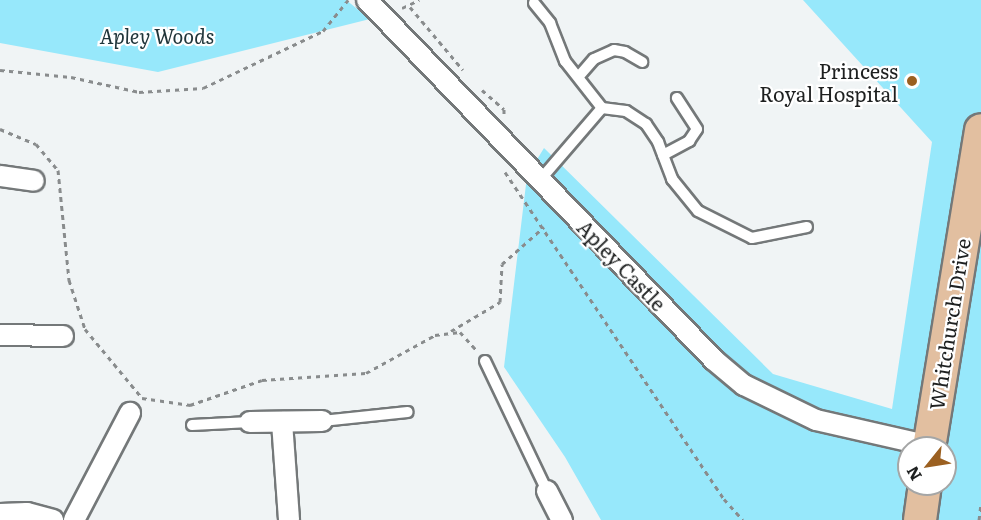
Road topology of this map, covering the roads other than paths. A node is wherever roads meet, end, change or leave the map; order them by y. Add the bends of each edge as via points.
1 (367, 0) edge
2 (534, 3) dead end
3 (642, 62) dead end
4 (579, 75) junction
5 (676, 98) dead end
6 (602, 108) junction
7 (981, 130) edge
8 (663, 155) junction
9 (0, 176) edge
10 (540, 180) junction
11 (34, 181) dead end
12 (807, 227) dead end
13 (0, 335) edge
14 (63, 336) dead end
15 (485, 361) road end
16 (408, 412) dead end
17 (130, 413) dead end
18 (321, 421) joint
19 (250, 422) joint
20 (282, 422) junction
21 (192, 425) dead end
22 (932, 436) edge
23 (897, 439) edge
24 (547, 491) joint
25 (923, 496) edge
26 (0, 514) edge
27 (559, 519) edge
28 (54, 520) edge
29 (74, 520) edge
30 (289, 520) edge
31 (920, 520) edge

1 - 10 street, Apley Castle via 430,70
2 - 4 lane via 550,23 565,61
3 - 4 lane via 614,50 594,59
4 - 6 lane
5 - 8 lane via 698,129 689,141
6 - 8 lane via 626,111 646,124
6 - 10 lane
7 - 22 main road, Whitchurch Drive
8 - 12 lane via 672,179 698,211 752,238
9 - 11 street
10 - 23 street, Apley Castle via 714,360 744,386 816,420
13 - 14 street
15 - 24 lane
16 - 18 lane
17 - 29 street
18 - 20 street
19 - 20 street
19 - 21 lane
20 - 30 street
24 - 27 street
25 - 31 main road
26 - 28 street via 27,513

